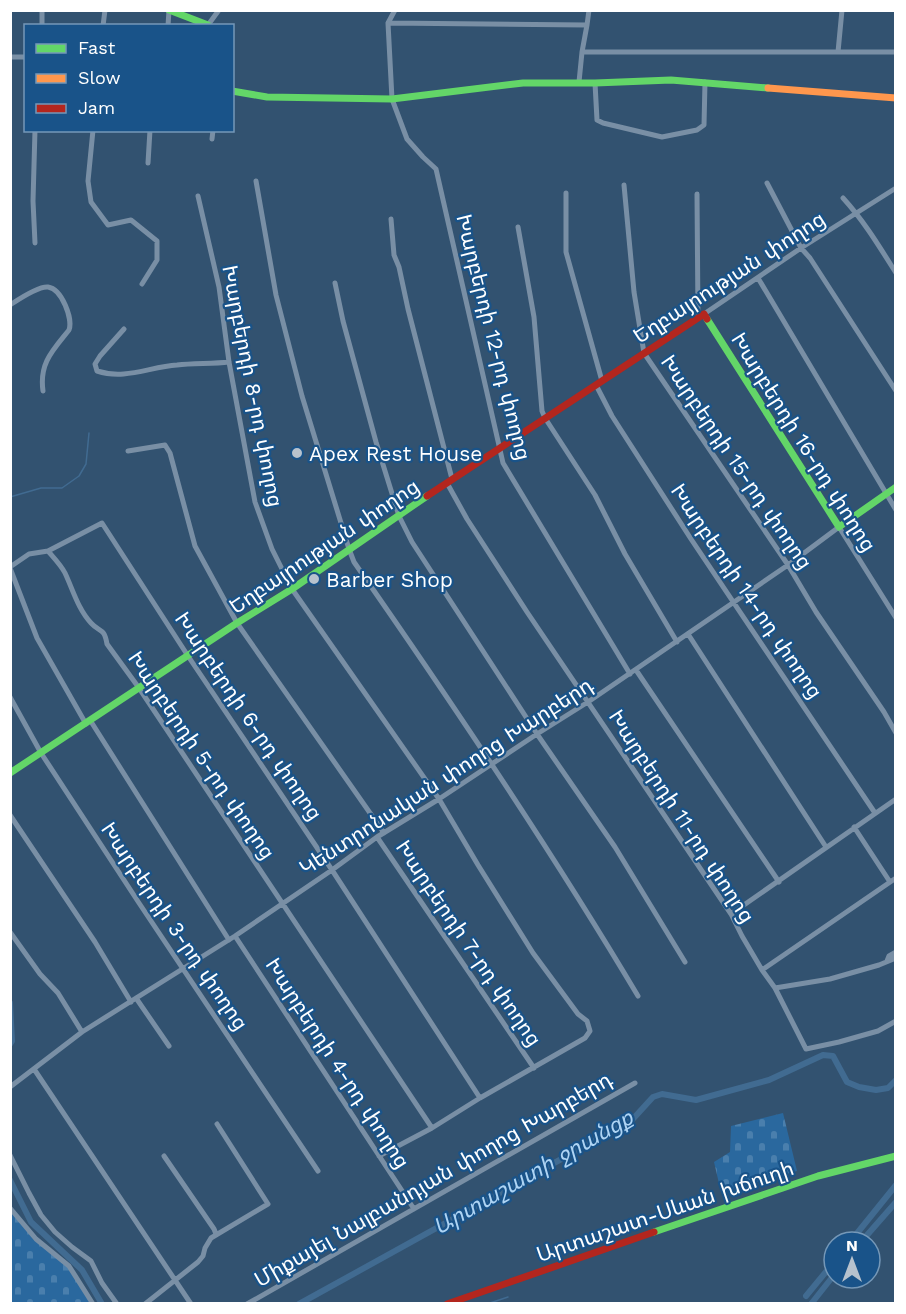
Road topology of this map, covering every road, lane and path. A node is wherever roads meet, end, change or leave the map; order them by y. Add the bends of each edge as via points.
1 (169, 10) edge
2 (219, 10) edge
3 (395, 10) edge
4 (589, 10) edge
5 (842, 10) edge
6 (388, 22) junction
7 (204, 24) edge
8 (209, 24) edge
9 (587, 25) junction
10 (582, 52) junction
11 (838, 52) junction
12 (896, 52) edge
13 (579, 82) junction
14 (705, 82) junction
15 (595, 83) junction
16 (234, 91) edge
17 (896, 98) edge
18 (392, 99) junction
19 (35, 132) edge
20 (93, 132) edge
21 (150, 132) edge
22 (213, 132) edge
23 (212, 140) dead end
24 (148, 163) dead end
25 (256, 181) dead end
26 (767, 183) dead end
27 (624, 185) dead end
28 (896, 188) edge
29 (566, 193) dead end
30 (697, 194) dead end
31 (198, 196) dead end
32 (843, 198) dead end
33 (857, 213) junction
34 (391, 219) dead end
35 (518, 227) dead end
36 (35, 243) dead end
37 (801, 248) junction
38 (896, 273) edge
39 (758, 278) junction
40 (335, 283) dead end
41 (142, 284) dead end
42 (10, 305) edge
43 (701, 316) junction
44 (124, 329) dead end
45 (644, 353) junction
46 (229, 362) junction
47 (599, 383) junction
48 (43, 391) dead end
49 (896, 391) edge
50 (545, 418) junction
51 (500, 448) junction
52 (128, 452) dead end
53 (450, 481) junction
54 (896, 487) edge
55 (886, 494) junction
56 (896, 510) edge
57 (399, 516) junction
58 (839, 527) junction
59 (349, 549) junction
60 (48, 551) junction
61 (788, 565) junction
62 (10, 568) edge
63 (292, 590) junction
64 (734, 602) junction
65 (896, 618) edge
66 (237, 623) junction
67 (688, 634) junction
68 (677, 642) junction
69 (188, 656) junction
70 (636, 670) junction
71 (630, 674) junction
72 (139, 688) junction
73 (10, 697) edge
74 (588, 702) junction
75 (88, 722) junction
76 (896, 733) edge
77 (537, 734) junction
78 (41, 753) junction
79 (492, 764) junction
80 (10, 773) edge
81 (439, 799) junction
82 (896, 799) edge
83 (875, 813) junction
84 (10, 815) edge
85 (854, 828) junction
86 (384, 833) junction
87 (377, 837) junction
88 (826, 847) junction
89 (332, 870) junction
90 (893, 880) edge
91 (779, 882) junction
92 (283, 904) junction
93 (731, 914) junction
94 (10, 932) edge
95 (235, 936) junction
96 (229, 940) junction
97 (896, 951) edge
98 (896, 958) edge
99 (887, 961) junction
100 (685, 962) dead end
101 (183, 969) junction
102 (762, 970) junction
103 (775, 988) junction
104 (638, 996) dead end
105 (134, 1000) junction
106 (896, 1021) edge
107 (82, 1032) junction
108 (169, 1046) dead end
109 (534, 1068) junction
110 (34, 1069) junction
111 (635, 1083) dead end
112 (10, 1087) edge
113 (480, 1098) junction
114 (217, 1124) dead end
115 (432, 1128) junction
116 (10, 1155) edge
117 (164, 1156) dead end
118 (380, 1156) junction
119 (896, 1156) edge
120 (318, 1171) dead end
121 (10, 1208) edge
122 (414, 1209) junction
123 (216, 1234) junction
124 (176, 1281) junction
125 (93, 1304) edge
126 (117, 1304) edge
127 (145, 1304) edge
128 (191, 1304) edge
129 (247, 1304) edge
130 (447, 1304) edge

1 - 7 street
2 - 8 street
3 - 6 street
4 - 9 street
5 - 11 street
6 - 9 street
6 - 18 street, Խարբերդի 12-րդ փողոց
9 - 10 street
10 - 11 street
10 - 13 street
11 - 12 street
13 - 15 street
13 - 18 street via 523,83
14 - 15 street
14 - 15 street via 704,125 662,137 597,120
14 - 17 street
16 - 18 street via 267,97
18 - 51 street, Խարբերդի 12-րդ փողոց via 407,138 436,169
19 - 36 street
20 - 41 street via 90,202 108,225 131,220 157,241 157,260
21 - 24 street
22 - 23 street
25 - 59 street via 276,295
26 - 37 street
27 - 45 street, Խարբերդի 15-րդ փողոց
28 - 33 street, Եղբայրության փողոց
29 - 47 street, Խարբերդի 14-րդ փողոց via 566,252
30 - 43 street
31 - 46 street, Խարբերդի 8-րդ փողոց via 219,287
32 - 33 street
33 - 37 street, Եղբայրության փողոց
33 - 38 street
34 - 53 street, Խարբերդի 11-րդ փողոց via 394,255
35 - 50 street via 534,317
37 - 39 street, Եղբայրության փողոց
37 - 49 street
39 - 43 street, Եղբայրության փողոց
39 - 55 street
40 - 57 street
42 - 48 street via 49,287 66,307 71,324 45,363
43 - 45 street, Եղբայրության փողոց
43 - 58 street, Խարբերդի 16-րդ փողոց
44 - 46 street via 100,356 95,364 97,371 124,375 152,368
45 - 47 street, Եղբայրության փողոց
45 - 61 street, Խարբերդի 15-րդ փողոց
46 - 63 street, Խարբերդի 8-րդ փողոց via 255,502
47 - 50 street, Եղբայրության փողոց
47 - 64 street, Խարբերդի 14-րդ փողոց via 612,416
50 - 51 street, Եղբայրության փողոց
50 - 68 street via 596,495 625,554
51 - 53 street, Եղբայրության փողոց
51 - 71 street, Խարբերդի 12-րդ փողոց via 503,463
52 - 66 street, Խարբերդի 7-րդ փողոց via 165,444 195,546
53 - 57 street, Եղբայրության փողոց
53 - 74 street, Խարբերդի 11-րդ փողոց via 467,519
54 - 55 street, Կենտրոնական փողոց Խարբերդ
55 - 56 street
55 - 58 street, Կենտրոնական փողոց Խարբերդ
57 - 59 street, Եղբայրության փողոց
57 - 77 street
58 - 61 street, Կենտրոնական փողոց Խարբերդ
58 - 65 street, Խարբերդի 16-րդ փողոց
59 - 63 street, Եղբայրության փողոց
59 - 79 street via 354,562
60 - 62 street via 29,554
60 - 69 street, Խարբերդի 6-րդ փողոց via 102,523
60 - 72 street, Խարբերդի 5-րդ փողոց via 64,571 92,625 102,630 107,644
61 - 64 street, Կենտրոնական փողոց Խարբերդ
61 - 76 street, Խարբերդի 15-րդ փողոց
62 - 75 street via 37,638
63 - 66 street, Եղբայրության փողոց
63 - 81 street, Խարբերդի 8-րդ փողոց
64 - 67 street, Կենտրոնական փողոց Խարբերդ
64 - 83 street, Խարբերդի 14-րդ փողոց
66 - 69 street, Եղբայրության փողոց
66 - 86 street, Խարբերդի 7-րդ փողոց
67 - 68 street, Կենտրոնական փողոց Խարբերդ
67 - 88 street
68 - 70 street, Կենտրոնական փողոց Խարբերդ
69 - 72 street, Եղբայրության փողոց
69 - 89 street, Խարբերդի 6-րդ փողոց
70 - 71 street, Կենտրոնական փողոց Խարբերդ
70 - 91 street
71 - 74 street, Կենտրոնական փողոց Խարբերդ
72 - 75 street, Եղբայրության փողոց
72 - 92 street, Խարբերդի 5-րդ փողոց
73 - 78 street, Խարբերդի 3-րդ փողոց
74 - 77 street, Կենտրոնական փողոց Խարբերդ
74 - 93 street, Խարբերդի 11-րդ փողոց
75 - 78 street, Եղբայրության փողոց
75 - 96 street
77 - 79 street, Կենտրոնական փողոց Խարբերդ
77 - 100 street via 615,847
78 - 80 street, Եղբայրության փողոց
78 - 101 street, Խարբերդի 3-րդ փողոց
79 - 81 street, Կենտրոնական փողոց Խարբերդ
79 - 104 street
81 - 86 street, Կենտրոնական փողոց Խարբերդ
81 - 109 street, Խարբերդի 8-րդ փողոց via 533,953 587,1021 590,1031 585,1038
82 - 83 street
83 - 85 street
84 - 105 street
85 - 88 street
85 - 90 street
86 - 87 street, Կենտրոնական փողոց Խարբերդ
87 - 89 street, Կենտրոնական փողոց Խարբերդ
87 - 109 street, Խարբերդի 7-րդ փողոց
88 - 91 street
89 - 92 street, Կենտրոնական փողոց Խարբերդ
89 - 113 street, Խարբերդի 6-րդ փողոց
90 - 102 street
91 - 93 street
92 - 95 street, Կենտրոնական փողոց Խարբերդ
92 - 115 street, Խարբերդի 5-րդ փողոց
93 - 102 street, Խարբերդի 11-րդ փողոց
94 - 107 street via 58,993
95 - 96 street, Կենտրոնական փողոց Խարբերդ
95 - 118 street, Խարբերդի 4-րդ փողոց
96 - 101 street, Կենտրոնական փողոց Խարբերդ
97 - 99 street
98 - 99 street
99 - 103 street via 830,979
101 - 105 street, Կենտրոնական փողոց Խարբերդ
101 - 120 street, Խարբերդի 3-րդ փողոց
102 - 103 street, Խարբերդի 11-րդ փողոց
103 - 106 street, Խարբերդի 11-րդ փողոց via 806,1049 878,1031
105 - 107 street, Կենտրոնական փողոց Խարբերդ
105 - 108 street
107 - 110 street, Կենտրոնական փողոց Խարբերդ
109 - 113 street, Խարբերդի 8-րդ փողոց
110 - 112 street, Կենտրոնական փողոց Խարբերդ
110 - 124 street
111 - 122 street, Միքայել Նալբանդյան փողոց Խարբերդ
113 - 115 street, Խարբերդի 8-րդ փողոց
114 - 123 street via 268,1204
115 - 118 street, Խարբերդի 8-րդ փողոց
116 - 126 street via 41,1215 55,1232 91,1261
117 - 123 street
118 - 122 street, Խարբերդի 4-րդ փողոց
119 - 130 street, Արտաշատ-Սևան խճուղի via 726,1206
121 - 125 street via 36,1239 69,1266
122 - 129 street, Միքայել Նալբանդյան փողոց Խարբերդ
123 - 124 street via 198,1262
124 - 127 street
124 - 128 street

